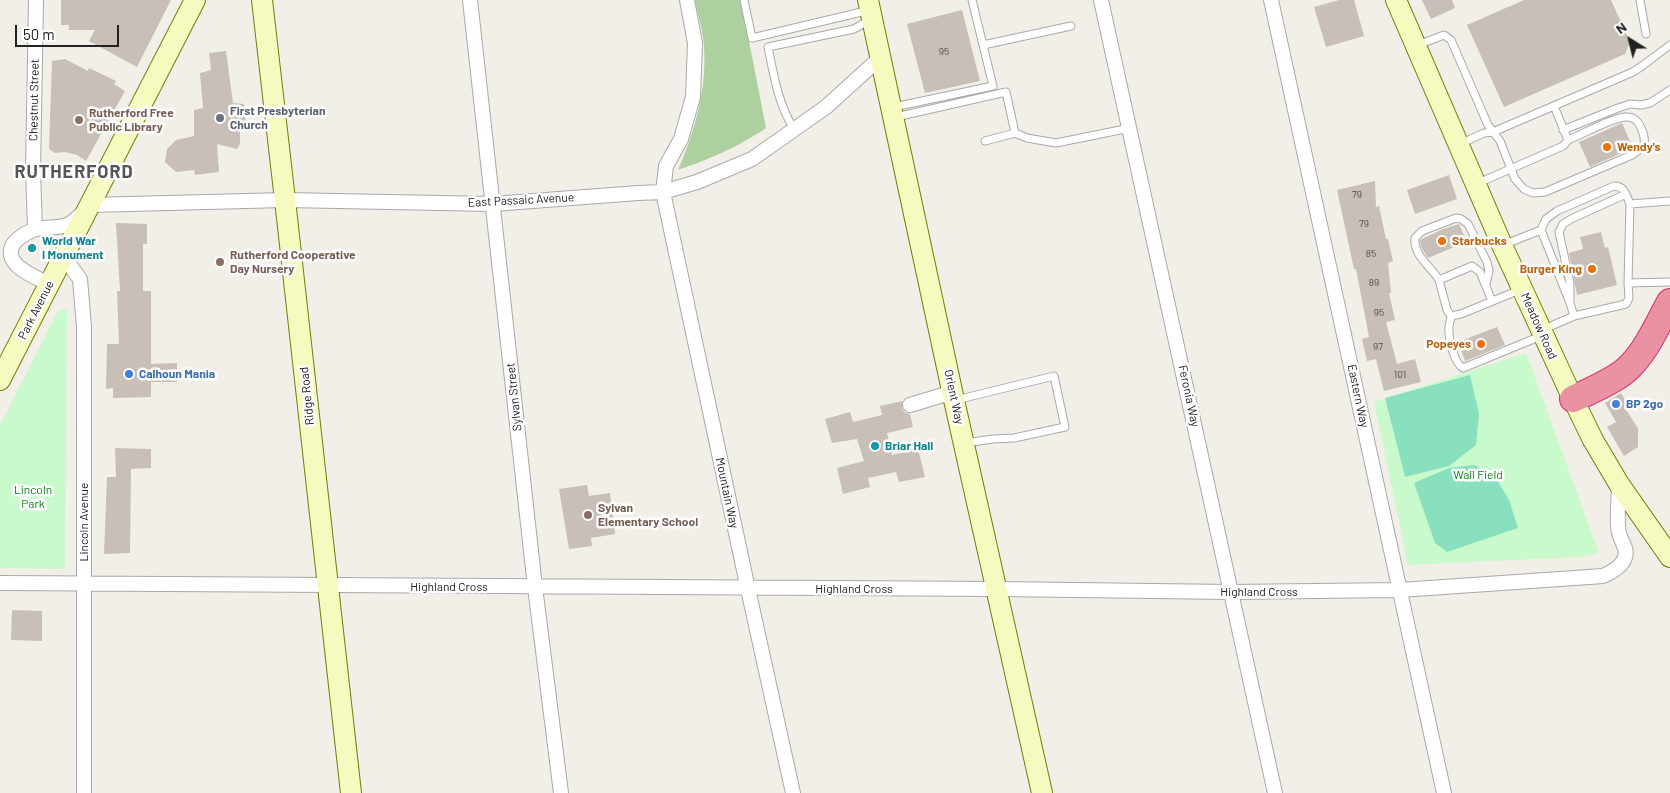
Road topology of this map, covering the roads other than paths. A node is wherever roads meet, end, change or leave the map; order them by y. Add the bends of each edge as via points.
1 (36, 0) edge
2 (195, 0) edge
3 (262, 0) edge
4 (470, 0) edge
5 (687, 0) edge
6 (744, 0) edge
7 (972, 0) edge
8 (1102, 0) edge
9 (1271, 0) edge
10 (1396, 0) edge
11 (1640, 0) edge
12 (870, 5) edge
13 (1071, 26) dead end
14 (1646, 34) dead end
15 (1670, 45) edge
16 (983, 46) junction
17 (1416, 46) junction
18 (880, 58) junction
19 (1670, 90) edge
20 (1554, 106) junction
21 (892, 112) junction
22 (1130, 128) junction
23 (794, 129) junction
24 (1563, 130) junction
25 (1493, 132) junction
26 (1015, 133) junction
27 (984, 140) dead end
28 (1568, 140) junction
29 (1459, 144) junction
30 (1511, 168) junction
31 (1476, 184) junction
32 (663, 192) junction
33 (1626, 194) junction
34 (285, 200) junction
35 (1670, 201) edge
36 (493, 204) junction
37 (1630, 204) junction
38 (90, 205) junction
39 (35, 229) junction
40 (1541, 230) junction
41 (1502, 245) junction
42 (6, 249) edge
43 (63, 256) junction
44 (1439, 280) junction
45 (1670, 282) edge
46 (1628, 283) junction
47 (49, 284) junction
48 (1486, 285) junction
49 (1522, 288) junction
50 (1492, 301) junction
51 (1670, 302) edge
52 (1570, 303) junction
53 (1452, 316) junction
54 (1574, 316) junction
55 (1542, 333) junction
56 (0, 380) edge
57 (954, 396) junction
58 (1573, 399) junction
59 (910, 405) dead end
60 (965, 443) junction
61 (1619, 484) junction
62 (1670, 557) edge
63 (0, 583) edge
64 (84, 584) junction
65 (327, 586) junction
66 (535, 588) junction
67 (748, 588) junction
68 (997, 589) junction
69 (1400, 590) junction
70 (1232, 592) junction
71 (84, 793) edge
72 (351, 793) edge
73 (561, 793) edge
74 (793, 793) edge
75 (1042, 793) edge
76 (1275, 793) edge
77 (1444, 793) edge

1 - 39 street, Chestnut Street
2 - 38 street, Park Avenue
3 - 34 street, Ridge Road
4 - 36 street, Sylvan Street
5 - 32 street, Mountain Way via 696,43 692,97 681,139 666,166
6 - 12 lane via 752,38
7 - 16 lane
8 - 22 street, Feronia Way
9 - 69 street, Eastern Way
10 - 17 street, Meadow Road
11 - 14 lane
12 - 18 street, Orient Way
12 - 23 lane via 866,22 854,29 768,47 777,91 785,116
13 - 16 lane
15 - 20 lane via 1642,66
16 - 21 lane via 993,86
17 - 25 lane via 1444,35 1451,40
17 - 29 street, Meadow Road
18 - 21 street, Orient Way
18 - 23 street, East Passaic Avenue via 826,107
19 - 24 lane via 1650,103 1630,104
20 - 24 lane
20 - 25 lane
21 - 26 lane via 1006,92
21 - 57 street, Orient Way
22 - 26 lane via 1056,144
22 - 70 street, Feronia Way
23 - 32 street, East Passaic Avenue via 752,159
24 - 28 lane
25 - 29 lane
25 - 30 lane
26 - 27 lane
28 - 30 lane via 1563,146
28 - 30 lane via 1626,116 1639,123 1645,138 1643,147 1632,155 1540,193 1524,189
29 - 31 street, Meadow Road
30 - 31 lane
31 - 41 street, Meadow Road
32 - 36 street, East Passaic Avenue
32 - 67 street, Mountain Way
33 - 37 lane
33 - 40 lane via 1621,187 1608,188 1550,215
33 - 52 lane via 1571,219 1560,228 1559,238 1570,283
34 - 36 street, East Passaic Avenue
34 - 38 street, East Passaic Avenue
34 - 65 street, Ridge Road
35 - 37 lane
36 - 66 street, Sylvan Street
37 - 46 lane
38 - 39 street via 68,225
38 - 43 street, Park Avenue
39 - 42 street
40 - 41 lane
40 - 52 lane
41 - 49 street, Meadow Road
42 - 47 street via 23,271
43 - 47 street, Park Avenue
43 - 64 street, Lincoln Avenue via 80,279 84,327
44 - 48 lane via 1472,266 1480,272
44 - 48 lane via 1422,261 1415,238 1422,231 1456,218 1468,224 1487,262
44 - 53 lane via 1447,310
45 - 46 lane
46 - 54 lane via 1626,304
47 - 56 street, Park Avenue
48 - 50 lane
49 - 50 lane
49 - 55 street, Meadow Road
50 - 53 lane
51 - 58 highway via 1632,364 1606,383
52 - 54 lane
53 - 55 lane via 1448,327 1450,342 1458,365 1463,368
54 - 55 lane
55 - 58 street, Meadow Road
57 - 59 street
57 - 60 street, Orient Way
57 - 60 lane via 988,392 1054,376 1065,427 1014,438
58 - 61 street, Meadow Road
60 - 68 street, Orient Way
61 - 62 street, Meadow Road
61 - 69 street, Highland Cross via 1619,532 1625,556 1620,566 1610,573
63 - 64 street, Highland Cross
64 - 65 street, Highland Cross
64 - 71 street, Lincoln Avenue
65 - 66 street, Highland Cross
65 - 72 street, Ridge Road
66 - 67 street, Highland Cross
66 - 73 street, Sylvan Street
67 - 68 street, Highland Cross
67 - 74 street, Mountain Way
68 - 70 street, Highland Cross
68 - 75 street, Orient Way
69 - 70 street, Highland Cross
69 - 77 street, Eastern Way
70 - 76 street, Feronia Way

